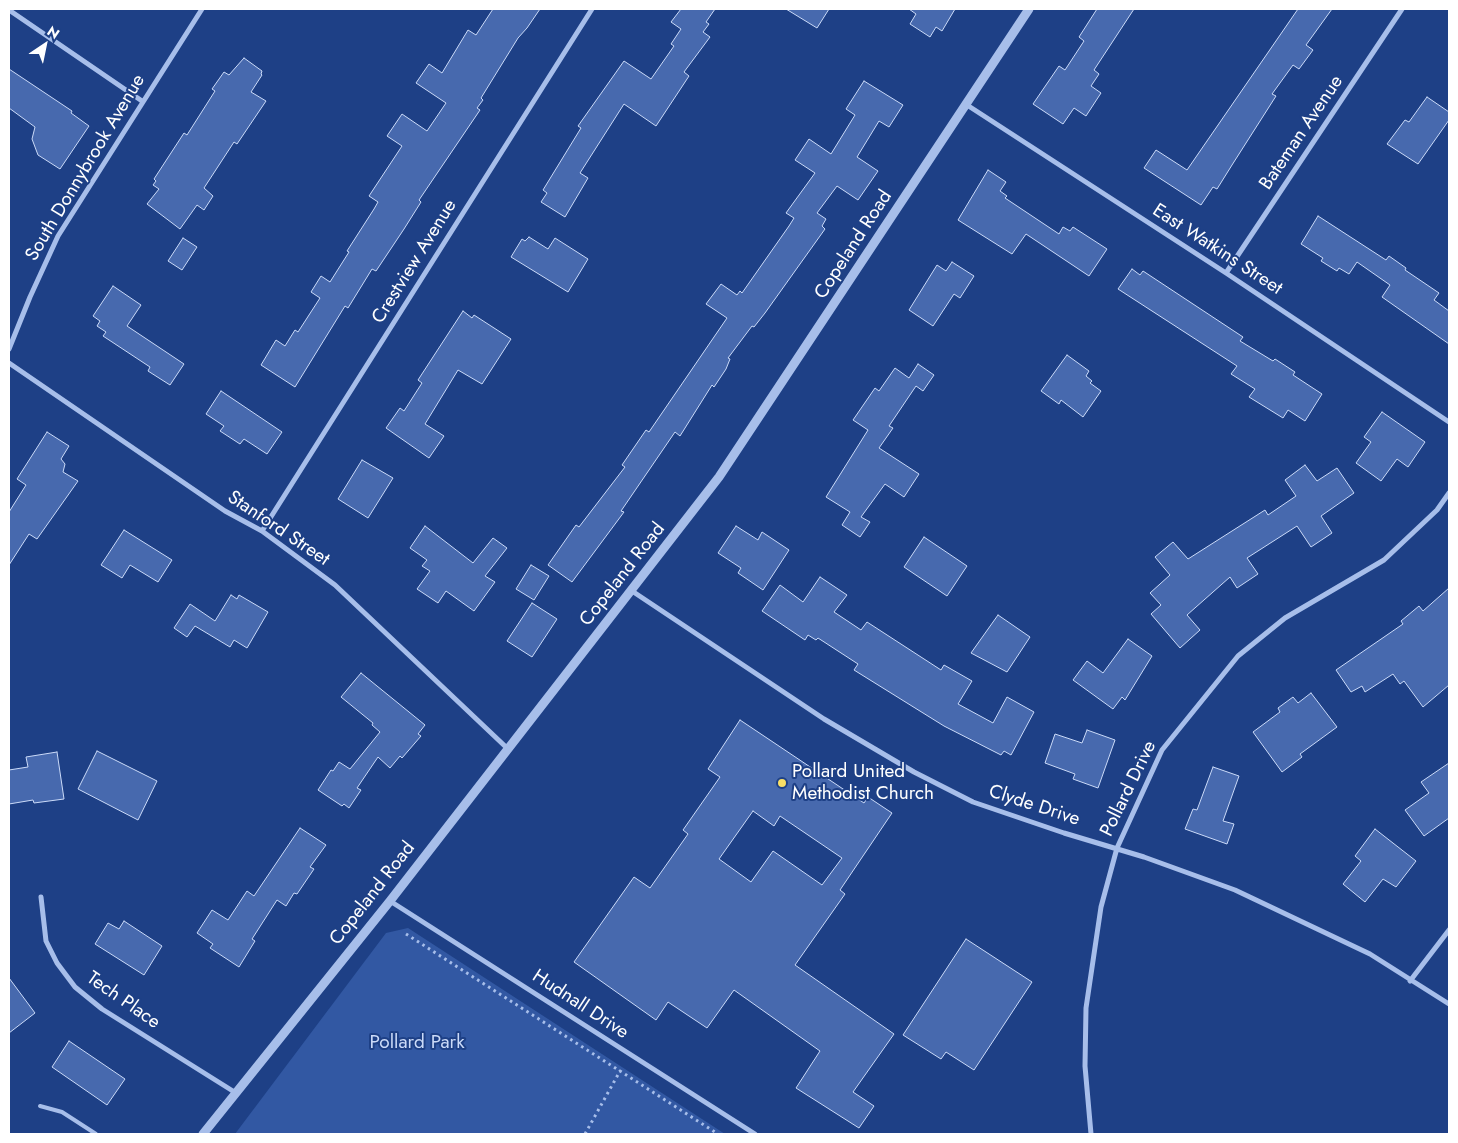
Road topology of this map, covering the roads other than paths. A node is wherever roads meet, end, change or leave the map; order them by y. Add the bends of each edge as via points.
1 (202, 9) edge
2 (592, 9) edge
3 (1029, 9) edge
4 (1402, 9) edge
5 (9, 10) edge
6 (142, 101) junction
7 (966, 105) junction
8 (1226, 273) junction
9 (9, 349) edge
10 (9, 363) edge
11 (1449, 422) edge
12 (1449, 493) edge
13 (262, 532) junction
14 (632, 591) junction
15 (508, 749) junction
16 (1117, 848) junction
17 (41, 897) dead end
18 (390, 901) junction
19 (1449, 930) edge
20 (1410, 981) junction
21 (1449, 1004) edge
22 (236, 1093) junction
23 (40, 1106) dead end
24 (96, 1134) edge
25 (203, 1134) edge
26 (755, 1134) edge
27 (1091, 1134) edge

1 - 6 street, South Donnybrook Avenue
2 - 13 street, Crestview Avenue
3 - 7 street, Copeland Road
4 - 8 street, Bateman Avenue
5 - 6 street
6 - 9 street, South Donnybrook Avenue via 58,236
7 - 8 street, East Watkins Street
7 - 14 street, Copeland Road via 734,455
8 - 11 street, East Watkins Street
10 - 13 street, Stanford Street via 225,511
12 - 16 street, Pollard Drive via 1437,510 1384,560 1285,618 1238,656 1162,750
13 - 15 street, Stanford Street via 335,585
14 - 15 street, Copeland Road
14 - 16 street, Clyde Drive via 824,719 914,772 973,802
15 - 18 street, Copeland Road
16 - 20 street, Clyde Drive via 1253,898 1370,954
16 - 27 street, Pollard Drive via 1101,907 1086,1008 1085,1066
17 - 22 street, Tech Place via 46,941 75,987 102,1008
18 - 22 street, Copeland Road
18 - 26 street, Hudnall Drive
19 - 20 street
20 - 21 street, Clyde Drive
22 - 25 street, Copeland Road
23 - 24 lane via 62,1112

